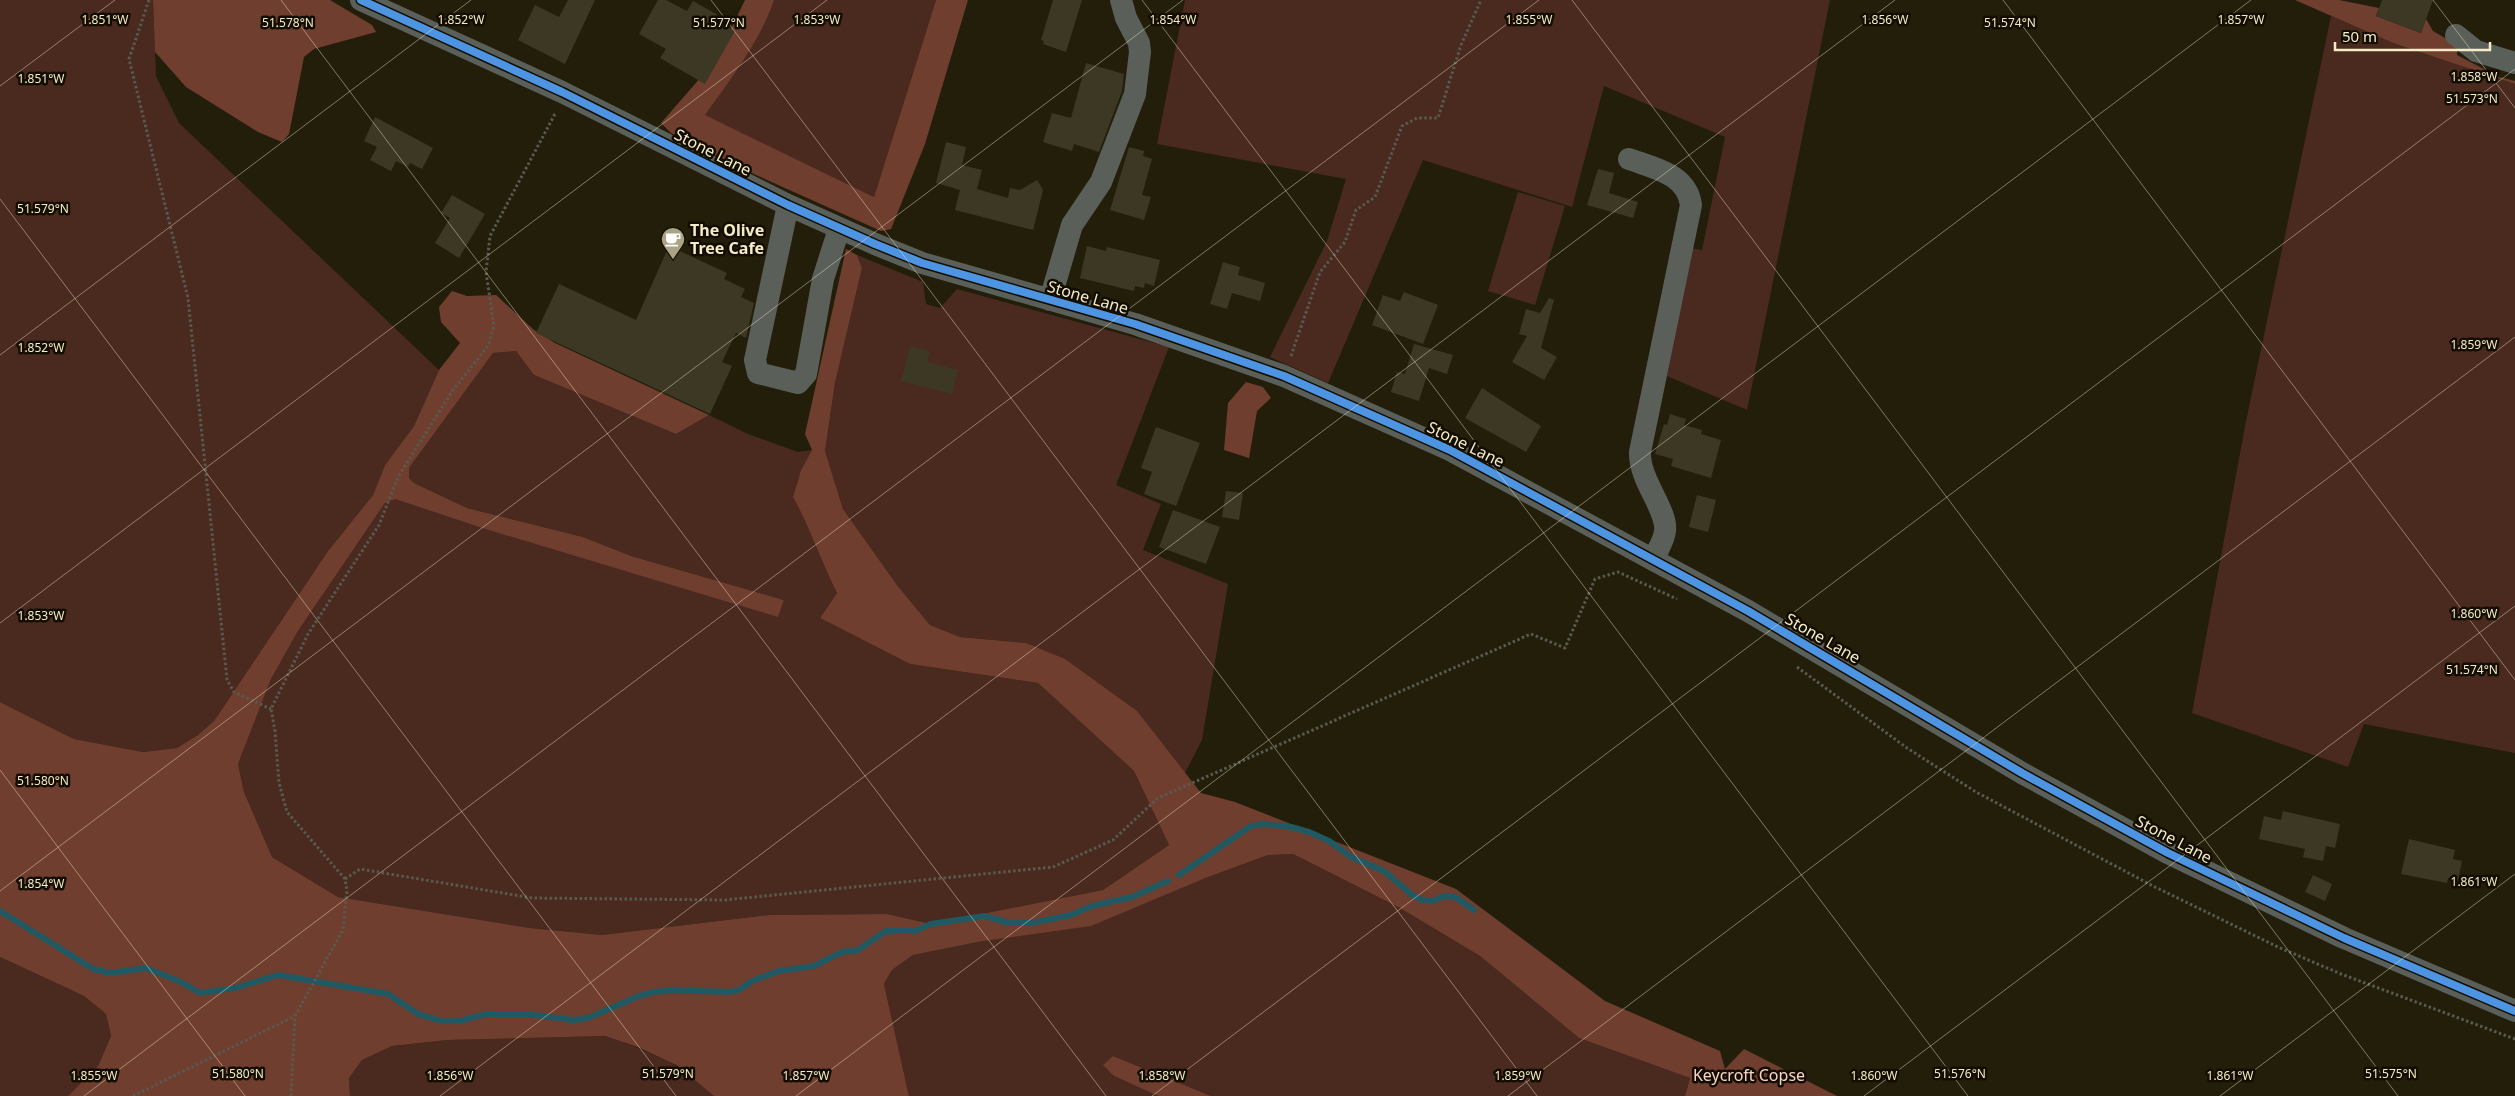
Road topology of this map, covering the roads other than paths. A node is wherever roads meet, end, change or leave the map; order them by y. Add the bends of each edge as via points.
1 (361, 0) edge
2 (1121, 0) edge
3 (2456, 35) dead end
4 (2515, 64) edge
5 (1629, 159) dead end
6 (788, 204) junction
7 (838, 228) junction
8 (1050, 300) junction
9 (1652, 560) junction
10 (2515, 1011) edge

1 - 6 street, Stone Lane via 562,92
2 - 8 street via 1140,52 1135,94 1101,182 1072,225
3 - 4 street via 2476,51
5 - 9 street via 1674,177 1686,190 1691,205 1640,452 1644,479 1666,530
6 - 7 street, Stone Lane
6 - 7 street via 755,360 758,373 798,383 806,374 823,279
7 - 8 street, Stone Lane via 922,262
8 - 9 street, Stone Lane via 1135,324 1284,376 1450,450
9 - 10 street, Stone Lane via 1813,648 2022,773 2168,853 2344,938

